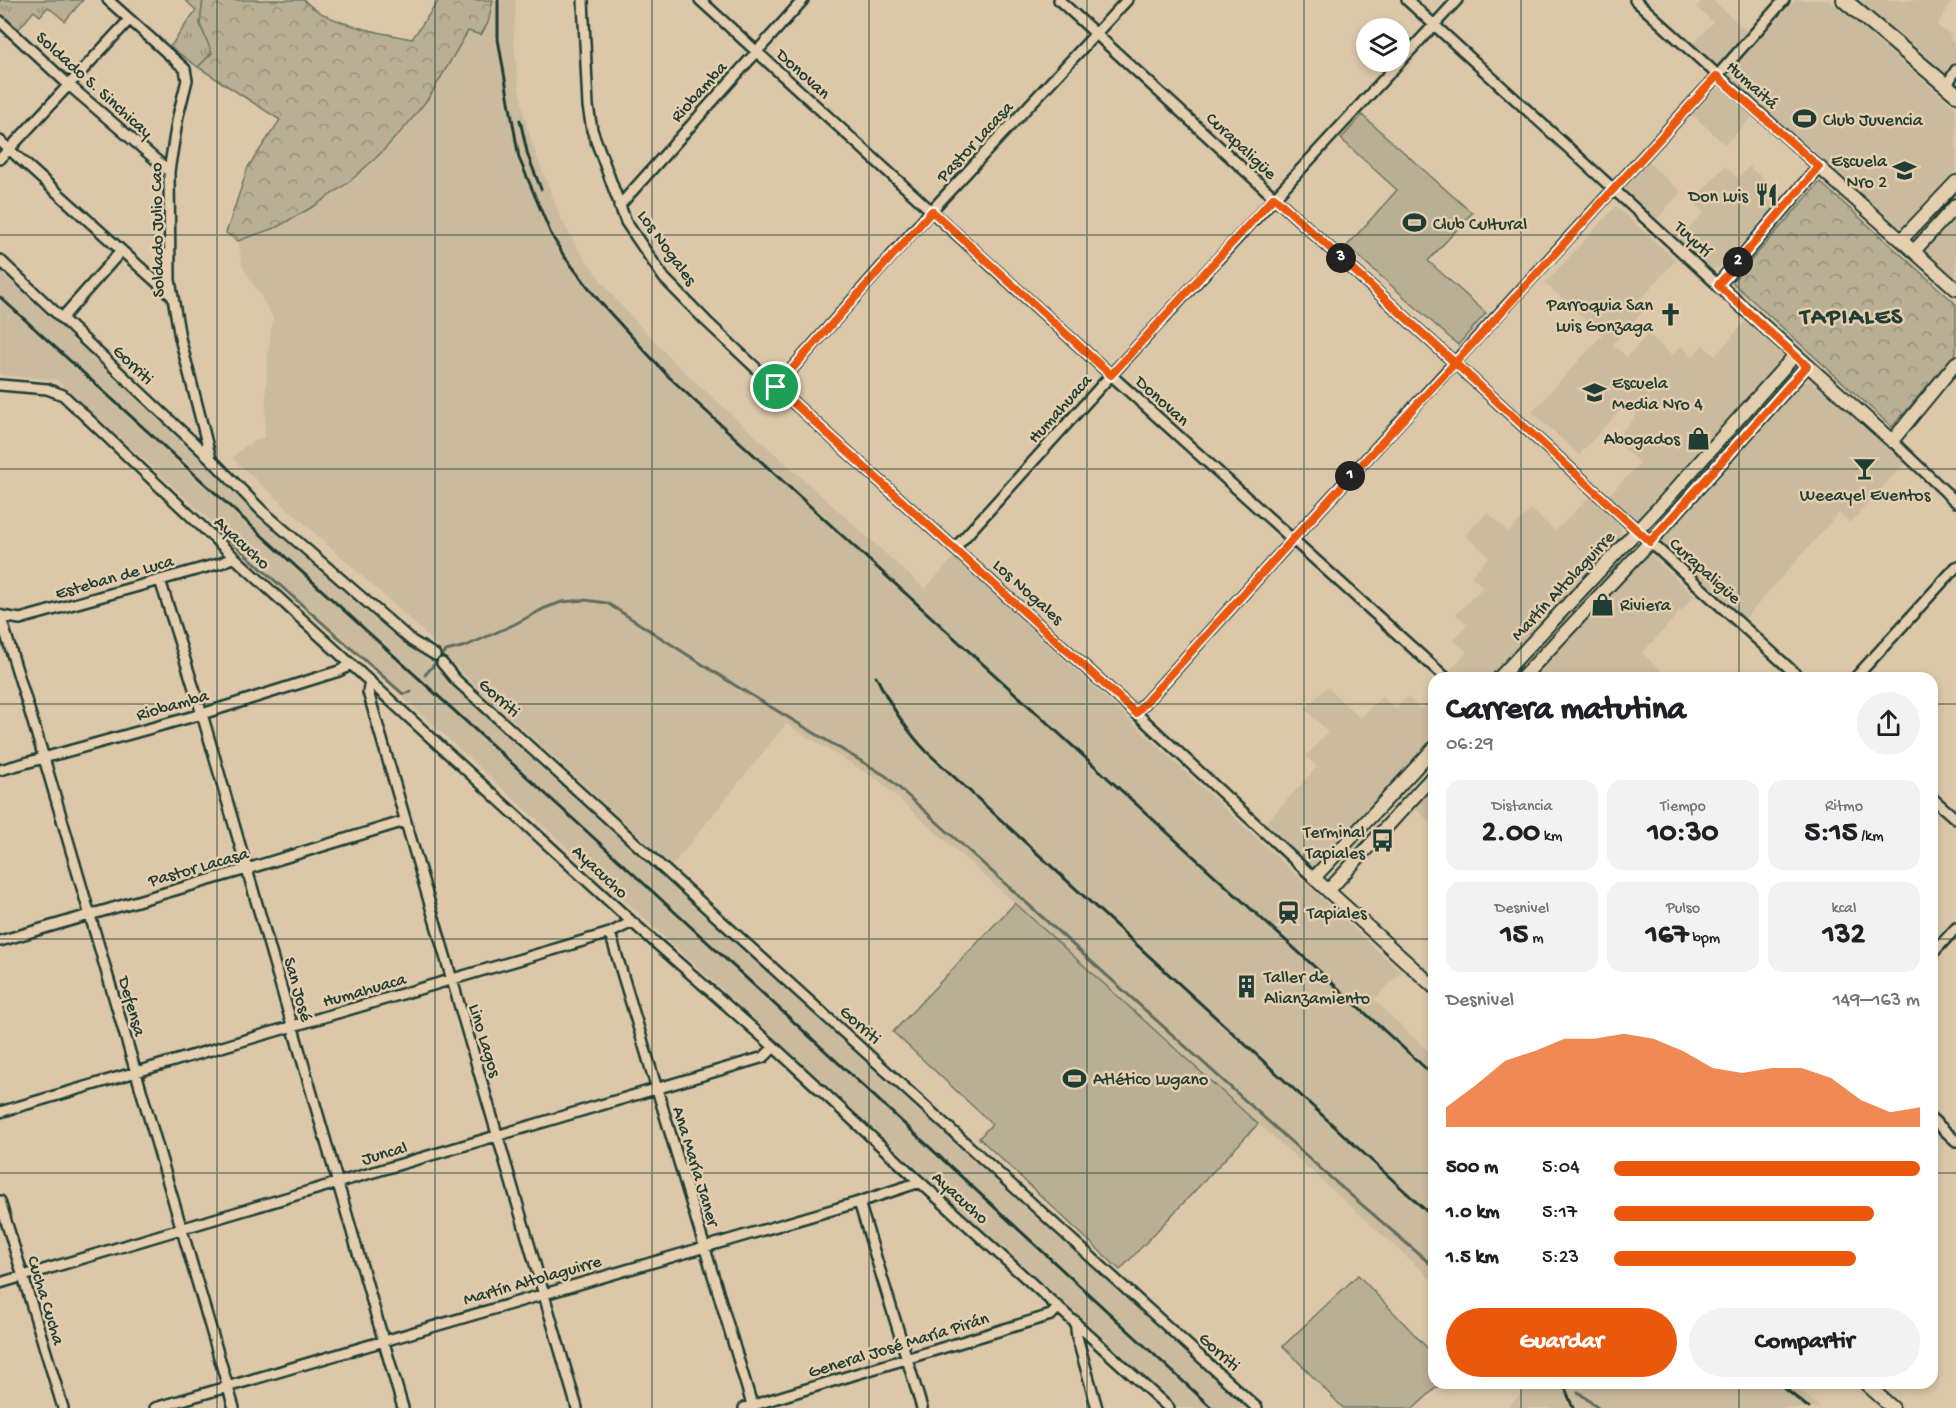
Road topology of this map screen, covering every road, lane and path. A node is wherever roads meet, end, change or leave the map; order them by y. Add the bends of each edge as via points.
1 (108, 0) edge
2 (583, 0) edge
3 (700, 0) edge
4 (803, 0) edge
5 (1059, 0) edge
6 (1127, 0) edge
7 (1407, 0) edge
8 (1456, 0) edge
9 (1635, 0) edge
10 (1784, 0) edge
11 (1844, 0) edge
12 (129, 20) junction
13 (0, 21) edge
14 (1435, 25) junction
15 (1096, 34) junction
16 (755, 51) junction
17 (1956, 70) edge
18 (1717, 76) junction
19 (70, 86) junction
20 (1951, 90) edge
21 (0, 141) edge
22 (9, 149) junction
23 (0, 159) edge
24 (1819, 167) junction
25 (169, 171) junction
26 (1614, 188) junction
27 (1954, 188) edge
28 (1274, 197) junction
29 (1956, 205) edge
30 (619, 206) junction
31 (932, 211) junction
32 (1901, 240) junction
33 (121, 251) junction
34 (1914, 251) junction
35 (0, 261) edge
36 (1718, 285) junction
37 (1956, 289) edge
38 (172, 296) junction
39 (62, 318) junction
40 (1794, 355) junction
41 (1455, 363) junction
42 (1956, 363) edge
43 (1807, 366) junction
44 (1111, 375) junction
45 (0, 385) edge
46 (776, 387) junction
47 (1892, 441) junction
48 (211, 459) junction
49 (1956, 502) edge
50 (1636, 530) junction
51 (1293, 539) junction
52 (1650, 542) junction
53 (955, 548) junction
54 (234, 557) junction
55 (1956, 567) edge
56 (160, 580) junction
57 (1, 615) edge
58 (435, 655) dead end
59 (350, 663) junction
60 (442, 663) dead end
61 (1439, 672) edge
62 (1506, 672) edge
63 (1528, 672) edge
64 (1793, 672) edge
65 (1860, 672) edge
66 (370, 681) junction
67 (1136, 713) junction
68 (202, 714) junction
69 (1428, 754) edge
70 (44, 758) junction
71 (0, 770) edge
72 (1428, 782) edge
73 (1938, 803) edge
74 (1956, 819) edge
75 (405, 821) junction
76 (248, 869) junction
77 (1314, 878) junction
78 (1328, 891) junction
79 (90, 914) junction
80 (632, 922) junction
81 (1956, 928) edge
82 (610, 933) junction
83 (0, 940) edge
84 (1938, 948) edge
85 (452, 981) junction
86 (1428, 982) edge
87 (292, 1027) junction
88 (774, 1047) junction
89 (135, 1072) junction
90 (657, 1090) junction
91 (0, 1112) edge
92 (1938, 1124) edge
93 (498, 1137) junction
94 (1956, 1141) edge
95 (920, 1182) junction
96 (337, 1183) junction
97 (0, 1201) edge
98 (859, 1202) junction
99 (180, 1230) junction
100 (705, 1247) junction
101 (23, 1276) junction
102 (0, 1283) edge
103 (545, 1293) junction
104 (1059, 1307) junction
105 (1076, 1321) junction
106 (383, 1341) junction
107 (907, 1358) junction
108 (228, 1386) junction
109 (1872, 1389) edge
110 (750, 1407) edge
111 (63, 1408) edge
112 (155, 1408) edge
113 (234, 1408) edge
114 (403, 1408) edge
115 (577, 1408) edge
116 (922, 1408) edge
117 (1096, 1408) edge
118 (1169, 1408) edge
119 (1257, 1408) edge
120 (1893, 1408) edge

1 - 12 street
2 - 30 street via 589,119
3 - 16 street, Donovan
4 - 16 street, Riobamba
5 - 15 street, Curapaligüe
6 - 15 street, Pastor Lacasa
7 - 14 street, Tuyutí
8 - 14 street, Humahuaca
9 - 18 street, Humaitá
10 - 18 street
11 - 20 main road
12 - 19 street
12 - 25 street, Soldado Julio Cao via 185,69 187,80
13 - 19 street, Soldado S. Sinchicay
14 - 26 street, Tuyutí
14 - 28 street, Humahuaca
15 - 28 street, Curapaligüe
15 - 31 street, Pastor Lacasa
16 - 30 street, Riobamba
16 - 31 street, Donovan
17 - 20 street
18 - 24 street, Humaitá
18 - 26 street
19 - 22 street
19 - 25 street, Soldado S. Sinchicay
21 - 22 street
22 - 23 street
22 - 33 street
24 - 32 street, Humaitá
24 - 36 street
25 - 38 street, Soldado Julio Cao
26 - 36 street, Tuyutí
26 - 41 street
27 - 32 street
28 - 41 street, Curapaligüe
28 - 44 street, Humahuaca
29 - 34 street
30 - 46 street, Los Nogales via 631,231 664,278
31 - 44 street, Donovan
31 - 46 street, Pastor Lacasa
32 - 34 street, Humaitá
33 - 38 street
33 - 39 street
34 - 37 street, Humaitá
35 - 39 street, Gorriti
36 - 40 street, Tuyutí
38 - 48 street, Soldado Julio Cao
39 - 48 street, Gorriti
40 - 43 street, Tuyutí
40 - 50 street, Martín Altolaguirre
41 - 50 street, Curapaligüe
41 - 51 street
42 - 47 street
43 - 47 street, Tuyutí
43 - 52 street, Martín Altolaguirre
44 - 51 street, Donovan
44 - 53 street, Humahuaca
45 - 54 street, Ayacucho via 47,389 63,395
46 - 53 street, Los Nogales
47 - 49 street, Tuyutí
48 - 58 street, Gorriti via 262,511 412,641
50 - 52 street, Curapaligüe
50 - 62 street, Martín Altolaguirre
51 - 61 street, Donovan
51 - 67 street
52 - 63 street, Martín Altolaguirre
52 - 64 street, Curapaligüe
53 - 67 street, Los Nogales
54 - 56 street, Esteban de Luca
54 - 59 street, Ayacucho
55 - 65 street
56 - 57 street, Esteban de Luca via 20,619
56 - 68 street, San José
57 - 70 street, Defensa
59 - 66 street, Ayacucho
59 - 68 street, Riobamba via 339,671
60 - 119 street, Gorriti
66 - 75 street, Lino Lagos via 368,692
66 - 80 street, Ayacucho
67 - 77 street, Los Nogales
68 - 70 street, Riobamba
68 - 76 street, San José
69 - 77 street
70 - 71 street, Riobamba
70 - 79 street, Defensa
72 - 78 street
73 - 74 street
75 - 76 street, Pastor Lacasa
75 - 85 street, Lino Lagos
76 - 79 street, Pastor Lacasa
76 - 87 street, San José
77 - 78 street, Los Nogales
78 - 86 street, Los Nogales
79 - 83 street, Pastor Lacasa
79 - 89 street, Defensa
80 - 82 street, Humahuaca
80 - 88 street, Ayacucho
81 - 84 street
82 - 85 street, Humahuaca
82 - 90 street, Ana María Janer
85 - 87 street, Humahuaca
85 - 93 street, Lino Lagos
87 - 89 street, Humahuaca
87 - 96 street, San José
88 - 90 street, Juncal via 764,1057
88 - 95 street, Ayacucho
89 - 91 street, Humahuaca
89 - 99 street, Defensa
90 - 93 street, Juncal
90 - 100 street, Ana María Janer
92 - 94 street
93 - 96 street, Juncal
93 - 103 street, Lino Lagos
95 - 98 street, Martín Altolaguirre
95 - 104 street, Ayacucho
96 - 99 street, Juncal
96 - 106 street, San José
97 - 101 street, Cucha Cucha
98 - 100 street, Martín Altolaguirre
98 - 107 street
99 - 101 street, Juncal
99 - 108 street, Defensa
100 - 103 street, Martín Altolaguirre
100 - 110 street, Ana María Janer
101 - 102 street, Juncal
101 - 111 street, Cucha Cucha
103 - 106 street, Martín Altolaguirre
103 - 115 street, Lino Lagos
104 - 105 street, Ayacucho
104 - 107 street, General José María Pirán via 1051,1315
105 - 117 street
105 - 118 street, Ayacucho
106 - 108 street, Martín Altolaguirre
106 - 114 street, San José
107 - 110 street, General José María Pirán
107 - 116 street
108 - 112 street, Martín Altolaguirre
108 - 113 street, Defensa
109 - 120 street

